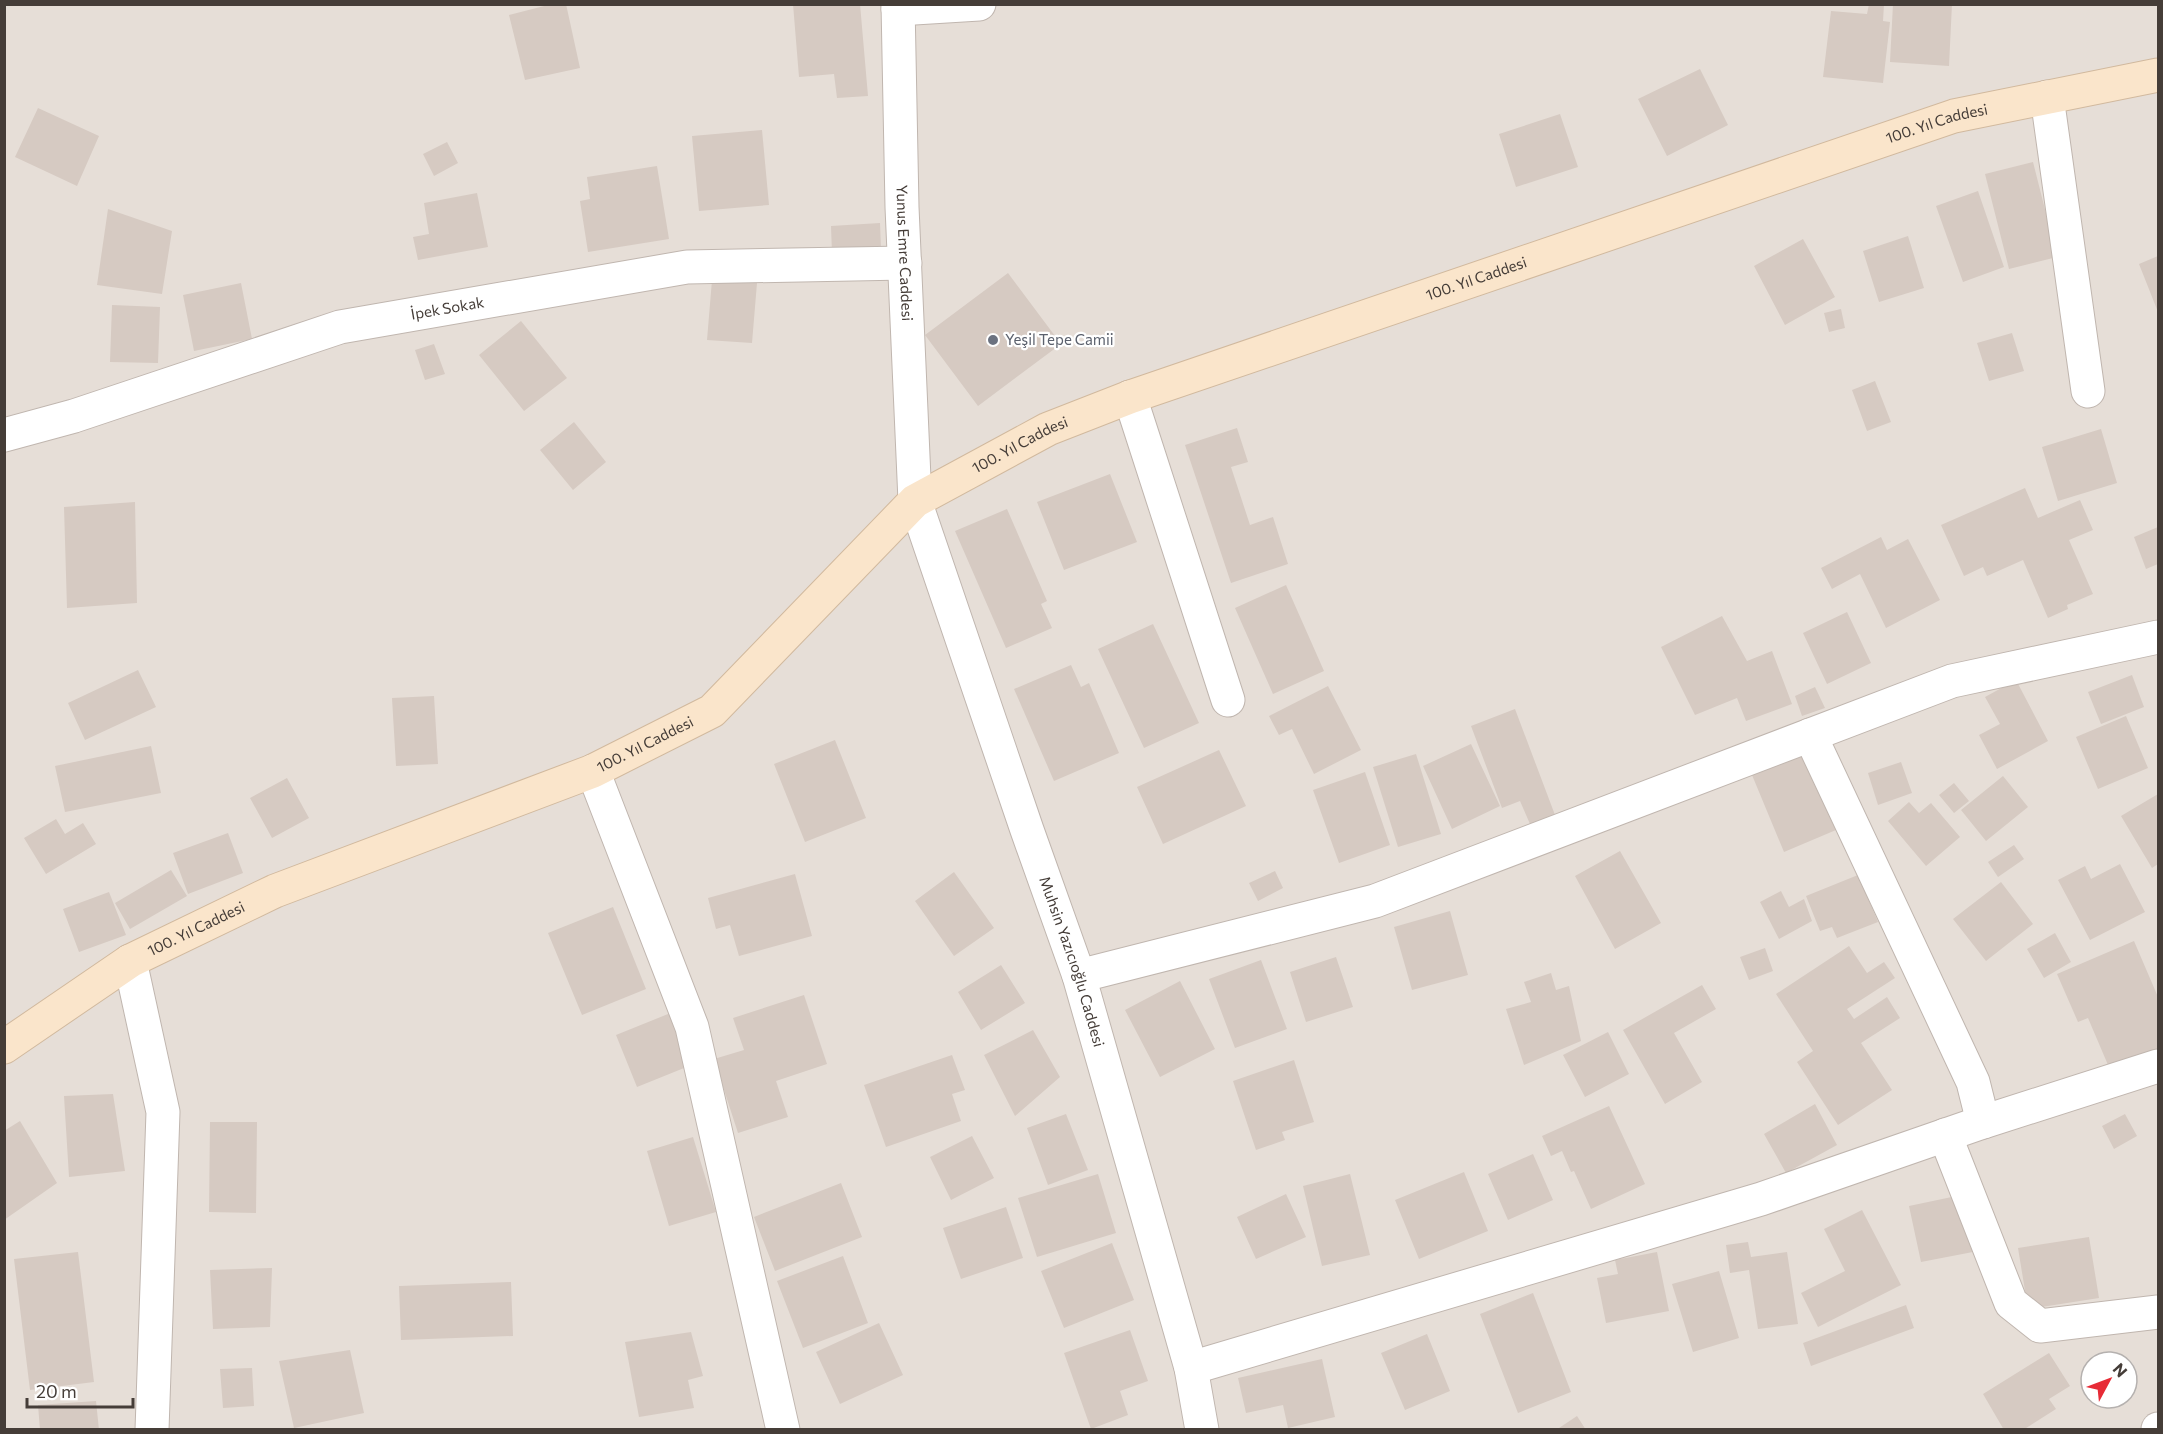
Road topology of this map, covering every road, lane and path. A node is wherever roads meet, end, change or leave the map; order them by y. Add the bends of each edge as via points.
1 (979, 4) edge
2 (898, 7) edge
3 (2158, 75) edge
4 (2047, 97) junction
5 (905, 263) junction
6 (2088, 391) dead end
7 (1130, 397) junction
8 (4, 435) edge
9 (915, 501) junction
10 (2158, 636) edge
11 (1228, 700) dead end
12 (1810, 735) junction
13 (593, 771) junction
14 (130, 961) junction
15 (1079, 976) junction
16 (4, 1047) edge
17 (2156, 1072) edge
18 (1983, 1122) junction
19 (1945, 1135) junction
20 (2158, 1312) edge
21 (1191, 1368) junction
22 (152, 1430) edge
23 (783, 1430) edge
24 (1202, 1430) edge

1 - 2 street
2 - 5 street, Yunus Emre Caddesi
3 - 4 street, 100. Yıl Caddesi
4 - 6 street
4 - 7 street, 100. Yıl Caddesi via 1954,116
5 - 8 street, İpek Sokak via 687,267 340,327 74,416
5 - 9 street, Yunus Emre Caddesi
7 - 9 street, 100. Yıl Caddesi via 1047,429
7 - 11 street
9 - 13 street, 100. Yıl Caddesi via 712,711
9 - 15 street, Muhsin Yazıcıoğlu Caddesi
10 - 12 street via 1952,681
12 - 15 street via 1375,901
12 - 18 street via 1973,1082
13 - 14 street, 100. Yıl Caddesi via 275,891
13 - 23 street via 692,1027
14 - 16 street, 100. Yıl Caddesi
14 - 22 street via 164,1112
15 - 21 street, Muhsin Yazıcıoğlu Caddesi
17 - 18 street
18 - 19 street
19 - 20 street via 2011,1303 2040,1326
19 - 21 street via 1761,1199
21 - 24 street, Muhsin Yazıcıoğlu Caddesi

